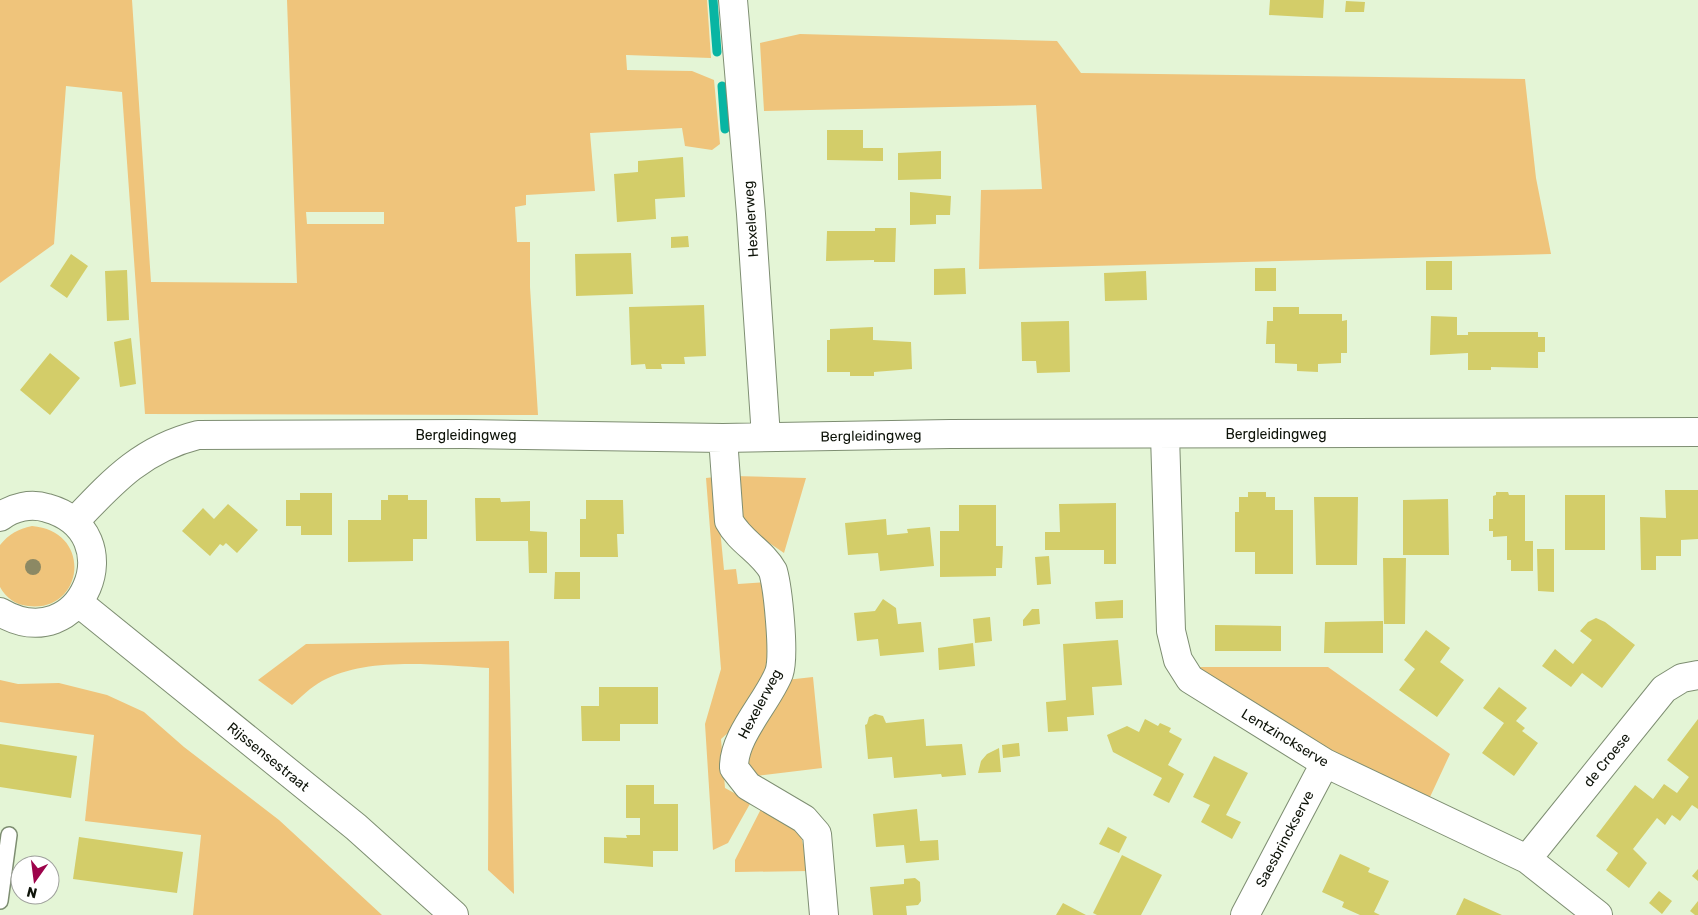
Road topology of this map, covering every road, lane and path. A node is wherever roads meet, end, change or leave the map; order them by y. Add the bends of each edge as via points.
1 (733, 0) edge
2 (1698, 432) edge
3 (1165, 435) junction
4 (723, 438) junction
5 (766, 438) junction
6 (0, 517) edge
7 (75, 521) junction
8 (79, 603) junction
9 (0, 612) edge
10 (1698, 675) edge
11 (1325, 763) junction
12 (9, 835) dead end
13 (1527, 859) junction
14 (0, 901) edge
15 (454, 915) edge
16 (824, 915) edge
17 (1245, 915) edge
18 (1598, 915) edge

1 - 5 street, Hexelerweg via 752,214
2 - 3 street, Bergleidingweg
3 - 5 street, Bergleidingweg via 950,434
3 - 11 street, Lentzinckserve via 1171,632 1178,660 1190,679
4 - 5 street, Bergleidingweg
4 - 7 street, Bergleidingweg via 198,435 158,448 141,458 112,482
4 - 16 street, Hexelerweg via 729,521 736,534 767,560 773,570 782,659 778,675 736,750 734,768 748,786 804,819 817,834
6 - 7 street via 21,507 39,506 58,511
7 - 8 street via 92,553 93,564 91,578
8 - 9 street via 56,619 43,623 12,619
8 - 15 street, Rijssensestraat via 356,827
10 - 13 street, de Croese via 1682,678 1664,689
11 - 13 street, Lentzinckserve
11 - 17 street, Saesbrinckserve
12 - 14 lane
13 - 18 street, Lentzinckserve

